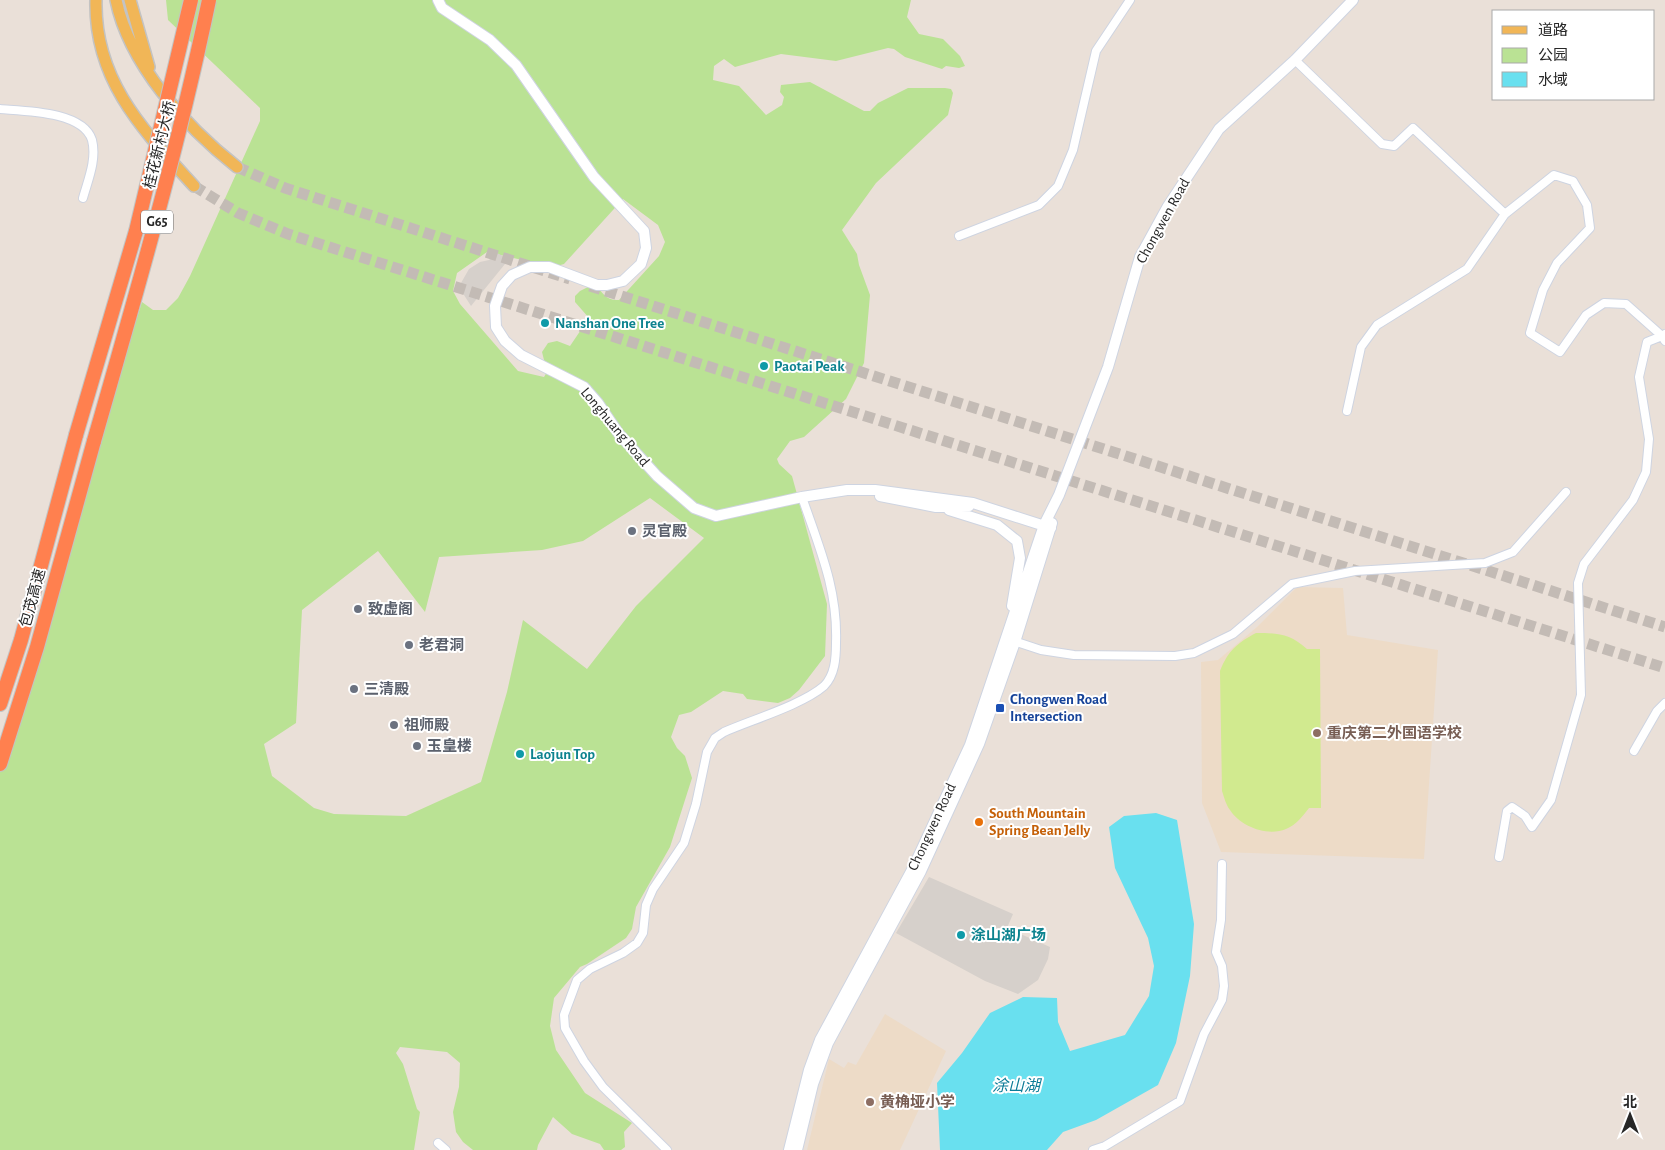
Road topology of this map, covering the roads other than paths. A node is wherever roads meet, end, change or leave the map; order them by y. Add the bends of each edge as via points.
1 (96, 0) edge
2 (116, 0) edge
3 (130, 0) edge
4 (191, 0) edge
5 (209, 0) edge
6 (438, 0) edge
7 (1130, 0) edge
8 (1353, 0) edge
9 (1295, 60) junction
10 (154, 83) junction
11 (0, 109) edge
12 (237, 167) tunnel mouth
13 (194, 186) tunnel mouth
14 (83, 198) dead end
15 (1505, 214) junction
16 (959, 236) dead end
17 (1664, 337) edge
18 (1347, 411) dead end
19 (76, 435) joint
20 (94, 441) joint
21 (1566, 492) dead end
22 (891, 495) junction
23 (802, 496) junction
24 (930, 496) junction
25 (936, 507) junction
26 (1047, 529) junction
27 (1011, 640) junction
28 (1665, 702) edge
29 (0, 704) edge
30 (1634, 751) dead end
31 (0, 764) edge
32 (1498, 857) dead end
33 (1222, 864) dead end
34 (438, 1143) dead end
35 (446, 1150) edge
36 (667, 1150) edge
37 (789, 1150) edge
38 (797, 1150) edge
39 (1094, 1150) edge

1 - 13 main road, bridge via 100,45 117,91 129,111
2 - 10 main road via 127,37
3 - 10 main road
4 - 19 highway, 桂花新村大桥 / G65, bridge via 136,231
5 - 20 highway, 桂花新村大桥 / G65, bridge via 154,232
6 - 23 main road, Longhuang Road via 442,8 490,40 516,65 594,177 644,231 646,248 641,264 623,281 597,285 549,267 530,267 512,275 502,286 494,316 496,327 505,341 521,355 584,387 618,434 657,476 694,508 716,516
7 - 16 street via 1096,51 1073,150 1058,186 1039,205
8 - 9 main road, Chongwen Road
9 - 15 street via 1382,144 1394,146 1413,128
9 - 26 main road, Chongwen Road via 1219,129 1140,257 1108,367
10 - 12 main road, bridge via 220,154
11 - 14 street via 56,115 80,125 92,139 93,162
15 - 17 street via 1554,175 1573,181 1588,205 1590,228 1557,263 1543,290 1530,333 1560,352 1586,315 1604,303 1611,303 1626,304
15 - 18 street via 1467,269 1377,325 1360,347
17 - 32 street via 1647,342 1639,377 1649,439 1646,472 1633,500 1584,564 1578,583 1580,695 1552,800 1532,827 1525,816 1512,807 1507,811
19 - 29 highway, 包茂高速 / G65 via 21,640
20 - 31 highway, 包茂高速 / G65 via 37,647
21 - 27 street via 1513,552 1484,562 1355,571 1292,584 1233,634 1209,648 1175,656 1057,653
22 - 23 main road, Longhuang Road via 856,489
22 - 24 main road, Longhuang Road
22 - 25 main road, Longhuang Road
23 - 36 street via 834,592 836,654 830,677 806,698 715,738 707,752 684,842 646,905 643,933 637,943 623,953 590,969 577,980 564,1015 565,1028 603,1087
24 - 25 main road via 940,501
24 - 26 main road, Longhuang Road via 974,503
25 - 26 main road, Longhuang Road via 973,507
25 - 27 main road via 997,525 1017,541 1020,558
26 - 27 main road, Chongwen Road
27 - 37 main road, Chongwen Road via 978,726 917,860 820,1040
27 - 38 main road, Chongwen Road via 979,744 921,871 822,1057
28 - 30 street
33 - 39 street via 1221,920 1216,952 1222,966 1222,1000 1204,1034 1180,1101
34 - 35 street

